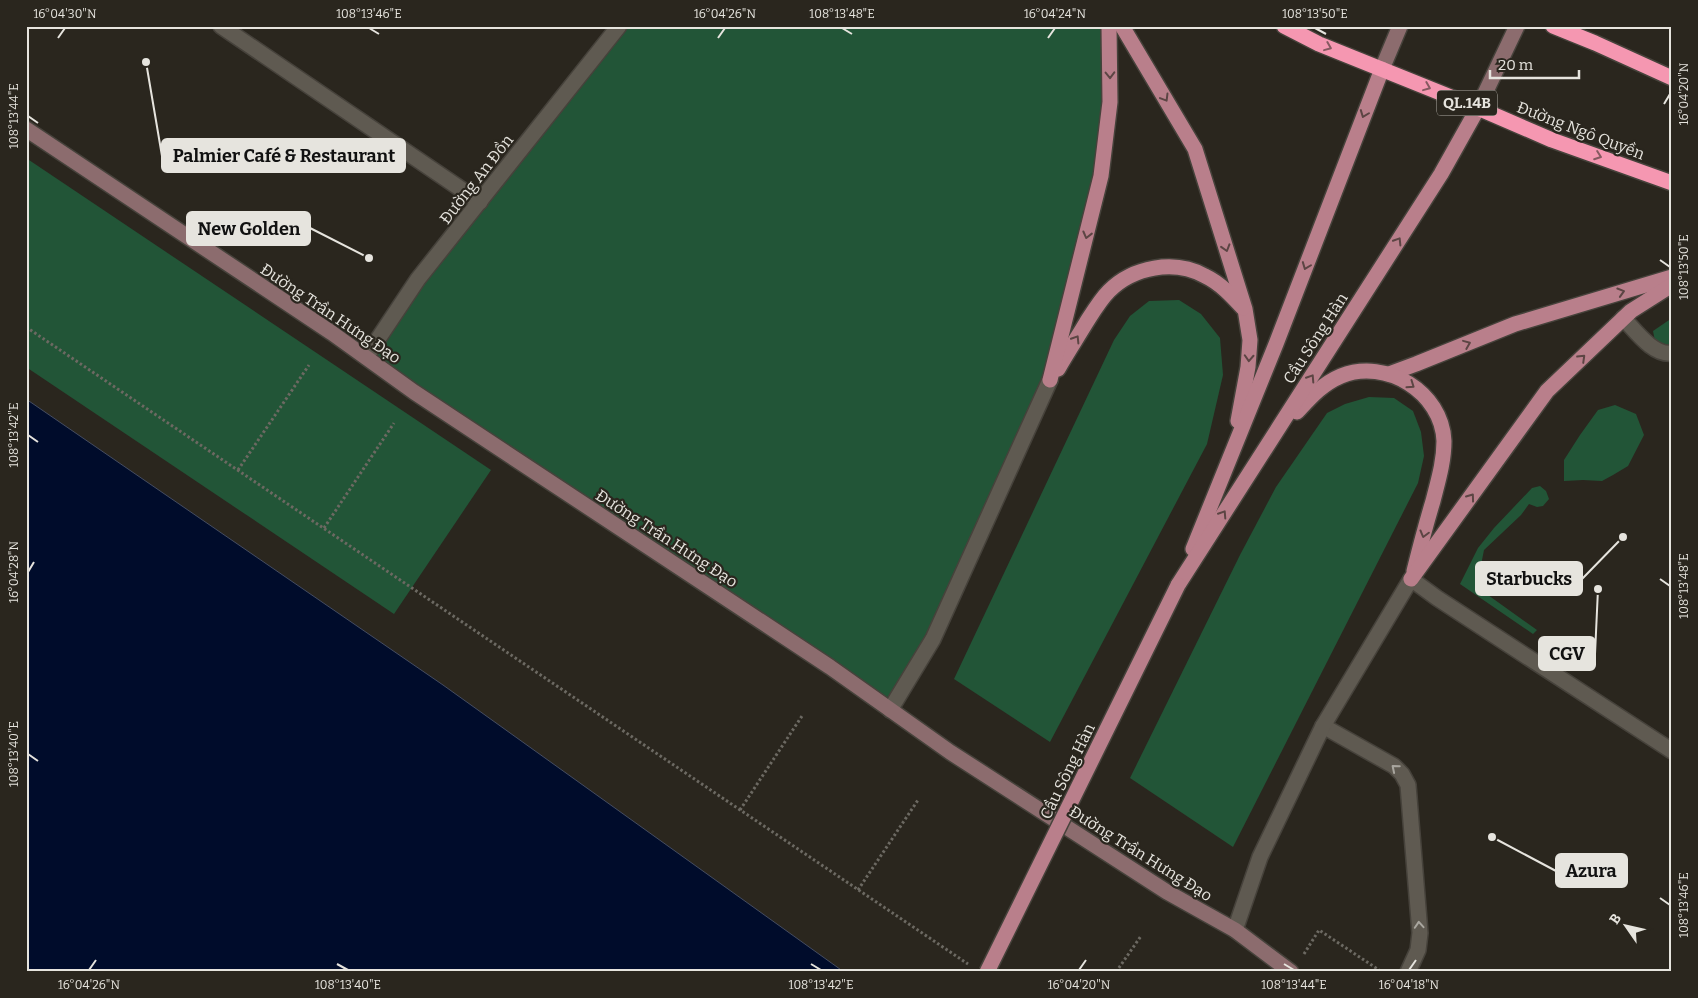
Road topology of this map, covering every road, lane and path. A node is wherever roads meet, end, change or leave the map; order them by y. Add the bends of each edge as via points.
1 (221, 26) edge
2 (619, 26) edge
3 (1109, 26) edge
4 (1122, 26) edge
5 (1284, 26) edge
6 (1400, 26) edge
7 (1517, 26) edge
8 (1553, 26) edge
9 (1382, 69) junction
10 (1672, 78) edge
11 (1478, 108) junction
12 (26, 129) edge
13 (1672, 183) edge
14 (480, 202) junction
15 (1672, 277) edge
16 (1672, 285) edge
17 (1245, 309) junction
18 (1623, 318) junction
19 (26, 327) edge
20 (1672, 353) edge
21 (366, 357) junction
22 (309, 365) dead end
23 (1388, 374) junction
24 (1050, 380) junction
25 (394, 423) dead end
26 (1270, 441) junction
27 (1232, 454) junction
28 (238, 470) junction
29 (324, 528) junction
30 (1412, 579) junction
31 (1178, 585) junction
32 (890, 710) junction
33 (802, 716) dead end
34 (1324, 726) junction
35 (1672, 751) edge
36 (918, 800) dead end
37 (740, 810) junction
38 (858, 890) junction
39 (1235, 930) junction
40 (1141, 936) dead end
41 (1303, 955) dead end
42 (971, 966) dead end
43 (987, 972) edge
44 (1116, 972) edge
45 (1291, 972) edge
46 (1382, 972) edge
47 (1408, 972) edge

1 - 14 street
2 - 14 street, Đường An Đồn
3 -> 24 main road via 1110,102 1101,176
4 -> 17 main road via 1195,149
5 -> 9 highway, Đường Ngô Quyền / QL.14B
6 - 9 main road
7 - 11 main road
8 - 10 highway
9 -> 11 highway, Đường Ngô Quyền / QL.14B
9 -> 27 main road, Cầu Sông Hàn
11 -> 13 highway, Đường Ngô Quyền / QL.14B via 1552,140
26 -> 11 main road, Cầu Sông Hàn via 1441,174
12 - 21 main road, Đường Trần Hưng Đạo
14 - 21 street, Đường An Đồn via 418,279
23 -> 15 main road via 1515,324
16 - 18 main road
24 -> 17 main road via 1108,292 1129,276 1154,268 1180,267 1205,276
17 -> 27 main road via 1250,340 1248,367
18 - 20 street via 1649,346
30 -> 18 main road via 1547,391
19 - 28 path
21 - 32 main road, Đường Trần Hưng Đạo via 414,392 830,666
22 - 28 path
23 - 26 main road via 1365,371 1341,376 1320,388
23 -> 30 main road via 1410,383 1427,398 1439,417 1444,439 1443,461
24 - 32 street via 933,639
25 - 29 path
31 -> 26 main road, Cầu Sông Hàn
27 - 31 main road, Cầu Sông Hàn
28 - 29 path
29 - 37 path
30 - 34 street
30 - 35 street
31 - 43 main road, Cầu Sông Hàn, bridge
32 - 39 main road, Đường Trần Hưng Đạo via 1167,892
33 - 37 path
34 - 39 street via 1260,857
47 -> 34 street via 1418,950 1420,933 1408,785 1394,766
36 - 38 path
37 - 38 path
38 - 42 path
39 - 45 main road, Đường Trần Hưng Đạo
40 - 44 path
41 - 46 path via 1319,930

